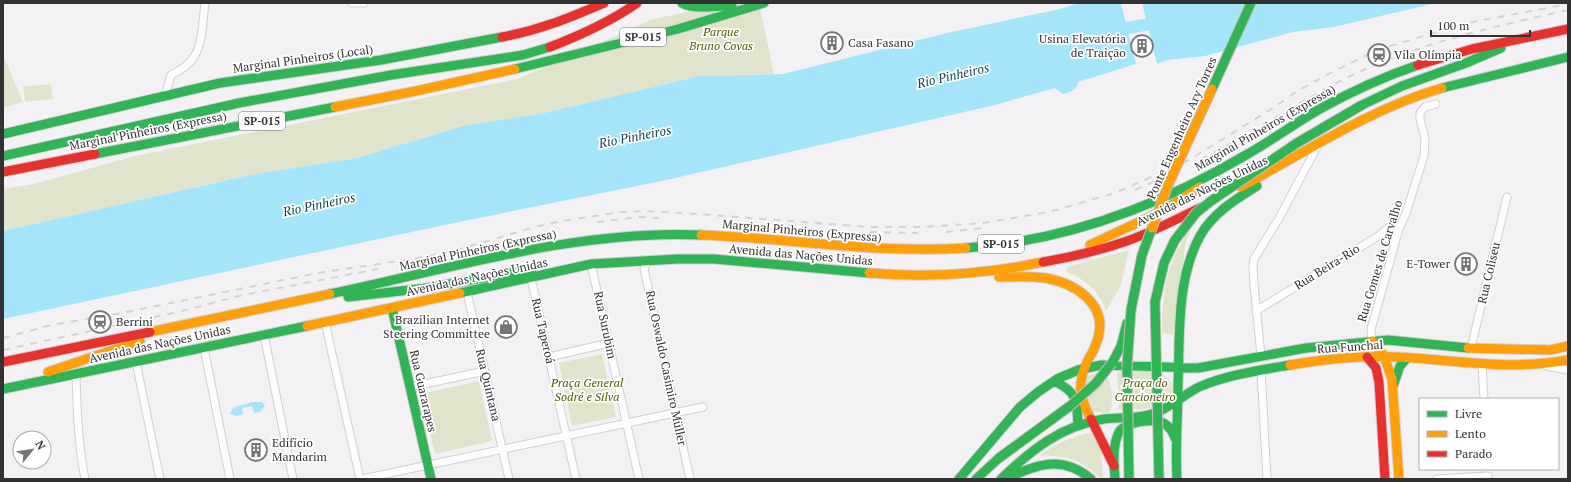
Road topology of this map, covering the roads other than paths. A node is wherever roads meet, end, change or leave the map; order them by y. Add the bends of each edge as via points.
1 (205, 3) edge
2 (352, 3) edge
3 (364, 3) edge
4 (604, 3) edge
5 (637, 3) edge
6 (682, 3) edge
7 (743, 3) edge
8 (764, 3) edge
9 (1251, 3) edge
10 (1568, 29) edge
11 (1521, 38) junction
12 (1568, 57) edge
13 (165, 96) junction
14 (1436, 104) dead end
15 (3, 134) edge
16 (1319, 143) junction
17 (3, 156) edge
18 (1283, 164) junction
19 (1216, 171) junction
20 (3, 172) edge
21 (1507, 197) dead end
22 (1399, 229) junction
23 (635, 260) junction
24 (650, 260) junction
25 (1046, 263) junction
26 (591, 264) junction
27 (961, 274) junction
28 (531, 278) junction
29 (467, 292) junction
30 (294, 301) junction
31 (392, 308) junction
32 (1131, 310) junction
33 (1256, 311) junction
34 (325, 322) junction
35 (183, 325) junction
36 (264, 335) junction
37 (1372, 341) junction
38 (609, 343) junction
39 (1568, 346) edge
40 (204, 348) junction
41 (1471, 348) junction
42 (1513, 350) junction
43 (1261, 356) junction
44 (1367, 356) junction
45 (549, 357) junction
46 (1384, 357) junction
47 (1407, 358) junction
48 (1568, 360) edge
49 (3, 362) edge
50 (136, 362) junction
51 (1482, 365) junction
52 (1540, 365) junction
53 (1086, 367) junction
54 (1178, 368) junction
55 (1261, 370) junction
56 (1568, 370) edge
57 (485, 371) junction
58 (76, 374) junction
59 (1054, 381) junction
60 (1394, 386) junction
61 (410, 387) junction
62 (3, 388) edge
63 (1484, 398) edge
64 (1177, 401) junction
65 (703, 407) dead end
66 (676, 413) junction
67 (1092, 422) junction
68 (626, 424) junction
69 (1078, 426) junction
70 (566, 436) junction
71 (1176, 444) junction
72 (502, 449) junction
73 (428, 465) junction
74 (1114, 466) junction
75 (1488, 475) edge
76 (1177, 477) edge
77 (85, 479) edge
78 (160, 479) edge
79 (230, 479) edge
80 (293, 479) edge
81 (361, 479) edge
82 (431, 479) edge
83 (509, 479) edge
84 (576, 479) edge
85 (639, 479) edge
86 (690, 479) edge
87 (960, 479) edge
88 (976, 479) edge
89 (1001, 479) edge
90 (1005, 479) edge
91 (1090, 479) edge
92 (1115, 479) edge
93 (1129, 479) edge
94 (1159, 479) edge
95 (1267, 479) edge
96 (1385, 479) edge
97 (1399, 479) edge
98 (1437, 479) edge

1 - 13 street via 197,50 186,67 171,75
2 - 3 street
4 - 13 main road, Marginal Pinheiros (Local) via 558,23 495,40 381,60 220,83
5 - 17 main road via 586,33 523,55 391,75 239,103
6 - 7 main road via 686,6 715,8
8 - 20 main road, Marginal Pinheiros (Expressa) / SP-015 via 678,29 522,69
9 - 32 main road, Ponte Engenheiro Ary Torres, bridge via 1157,211 1142,255
10 - 11 main road, Marginal Pinheiros (Expressa) / SP-015
11 - 19 main road, Marginal Pinheiros (Expressa) / SP-015 via 1441,57 1380,79 1320,109
11 - 94 main road, bridge via 1362,105 1298,143 1211,201 1196,214 1176,240 1164,263 1155,302
12 - 16 main road, Avenida das Nações Unidas via 1441,88 1405,100
13 - 15 main road, Marginal Pinheiros (Local)
14 - 22 street, Rua Gomes de Carvalho via 1425,107 1420,113 1425,139 1424,156
16 - 18 main road, Avenida das Nações Unidas
16 - 33 street via 1254,259
18 - 25 main road, Avenida das Nações Unidas via 1149,232 1100,249
18 - 54 main road via 1221,212 1201,234 1193,250 1185,282
19 - 25 main road via 1199,188 1166,208 1107,238
19 - 30 main road, Marginal Pinheiros (Expressa) / SP-015 via 1155,200 1105,219 1055,234 996,245 939,250 883,250 731,236 676,234 602,238
21 - 41 street, Rua Coliseu
22 - 33 street, Rua Beira-Rio via 1388,228
22 - 37 street, Rua Gomes de Carvalho via 1371,330
23 - 24 main road, Avenida das Nações Unidas
23 - 26 main road, Avenida das Nações Unidas
23 - 30 main road via 589,258 427,288
24 - 27 main road, Avenida das Nações Unidas via 714,260 885,274
24 - 66 street, Rua Oswaldo Casimiro Müller via 644,269
25 - 27 main road, Avenida das Nações Unidas
26 - 28 main road, Avenida das Nações Unidas
26 - 38 street, Rua Surubim
27 - 53 main road via 1052,279 1080,290 1095,305 1100,315 1099,338
28 - 29 main road, Avenida das Nações Unidas
28 - 45 street, Rua Taperoá
29 - 31 main road, Avenida das Nações Unidas
29 - 57 street, Rua Quintana
30 - 35 main road, Marginal Pinheiros (Expressa) / SP-015
31 - 34 main road, Avenida das Nações Unidas
31 - 61 main road, Rua Guararapes
32 - 88 main road, bridge via 1121,346 1112,363 1096,383 1070,406 999,458
32 - 93 main road, Ponte Engenheiro Ary Torres, bridge via 1127,367
33 - 43 street
34 - 36 main road, Avenida das Nações Unidas
34 - 81 street
35 - 49 main road, Marginal Pinheiros (Expressa) / SP-015
35 - 62 main road
36 - 40 main road, Avenida das Nações Unidas
36 - 80 street
37 - 41 main road, Rua Funchal via 1388,340
37 - 43 main road, Rua Funchal
37 - 46 main road, Rua Gomes de Carvalho
38 - 45 street
38 - 68 street, Rua Surubim
39 - 42 main road, Rua Funchal via 1550,350
40 - 50 main road, Avenida das Nações Unidas
40 - 79 street
41 - 42 main road, Rua Funchal
42 - 51 main road via 1487,354
43 - 54 main road, Rua Funchal via 1215,366
44 - 46 main road, Rua Funchal
44 - 55 main road, Rua Funchal
44 - 96 main road via 1376,368 1379,382
45 - 70 street, Rua Taperoá
46 - 47 main road, Rua Funchal
46 - 60 main road, Rua Gomes de Carvalho
47 - 51 main road, Rua Funchal
47 - 60 main road via 1400,366
48 - 52 main road
50 - 58 main road, Avenida das Nações Unidas
50 - 78 street
51 - 52 main road, Rua Funchal
51 - 63 street
52 - 56 street, Rua Funchal
53 - 54 main road, Rua Funchal
53 - 59 main road
53 - 67 main road via 1082,374 1080,392
54 - 64 main road
55 - 64 main road, Rua Funchal via 1198,388
55 - 95 street
57 - 61 street
57 - 72 street, Rua Quintana
58 - 62 main road, Avenida das Nações Unidas
58 - 77 street via 76,412
59 - 69 main road via 1063,384 1075,396 1078,404
59 - 87 main road via 1023,404
60 - 97 main road, Rua Gomes de Carvalho
61 - 73 main road, Rua Guararapes
64 - 67 main road, Rua Funchal via 1162,411 1144,416
64 - 71 main road
65 - 66 street
66 - 68 street
66 - 86 street, Rua Oswaldo Casimiro Müller
67 - 69 main road, Rua Funchal
67 - 74 main road
68 - 70 street
68 - 85 street, Rua Surubim
69 - 89 main road, Rua Funchal via 1048,439 1030,451
70 - 72 street
70 - 84 street, Rua Taperoá
71 - 74 main road via 1172,432 1162,422 1130,424 1118,434
71 - 76 main road
72 - 73 street
72 - 83 street, Rua Quintana
73 - 81 street
73 - 82 main road, Rua Guararapes
74 - 92 main road
75 - 98 street
90 - 91 main road via 1042,464 1055,463 1073,467

